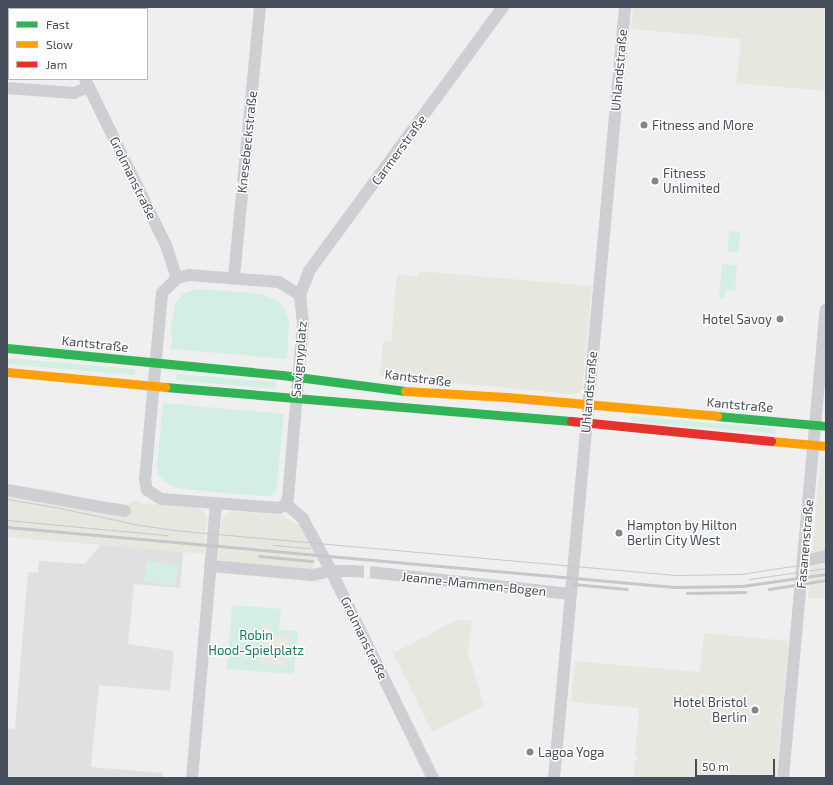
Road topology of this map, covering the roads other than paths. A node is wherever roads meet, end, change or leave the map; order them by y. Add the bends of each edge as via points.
1 (260, 7) edge
2 (503, 7) edge
3 (624, 7) edge
4 (87, 83) edge
5 (7, 88) edge
6 (234, 277) junction
7 (177, 278) junction
8 (300, 295) junction
9 (826, 310) edge
10 (7, 348) edge
11 (155, 364) junction
12 (7, 372) edge
13 (298, 376) junction
14 (152, 386) junction
15 (296, 398) junction
16 (588, 405) junction
17 (586, 424) junction
18 (821, 426) edge
19 (813, 445) junction
20 (826, 446) edge
21 (7, 490) edge
22 (286, 504) junction
23 (216, 505) junction
24 (117, 510) dead end
25 (826, 556) edge
26 (804, 561) junction
27 (210, 566) junction
28 (331, 571) junction
29 (352, 571) tunnel mouth
30 (378, 573) tunnel mouth
31 (570, 594) junction
32 (192, 778) edge
33 (433, 778) edge
34 (554, 778) edge
35 (783, 778) edge

1 - 6 street, Knesebeckstraße
2 - 8 street, Carmerstraße via 310,271
3 - 16 street, Uhlandstraße
4 - 5 street via 74,93
4 - 7 street, Grolmanstraße via 166,245
6 - 7 street via 190,275
6 - 8 street via 279,282
7 - 11 street via 162,293
8 - 13 street, Savignyplatz via 303,323
9 - 18 street, Fasanenstraße
10 - 11 main road, Kantstraße
11 - 13 main road, Kantstraße
11 - 14 street
12 - 14 main road
13 - 15 street, Savignyplatz
13 - 16 main road, Kantstraße via 414,392
14 - 15 main road
14 - 23 street via 145,480 147,490 161,499
15 - 17 main road via 409,406
15 - 22 street, Savignyplatz
16 - 17 street, Uhlandstraße
16 - 18 main road, Kantstraße
17 - 19 main road
17 - 31 street, Uhlandstraße
18 - 19 street, Fasanenstraße
19 - 20 main road
19 - 26 street, Fasanenstraße
21 - 24 street
22 - 23 street via 275,509
22 - 28 street, Grolmanstraße via 303,519
23 - 27 street
25 - 26 street
26 - 35 street, Fasanenstraße
27 - 28 street via 312,575
27 - 32 street
28 - 29 street
28 - 33 street, Grolmanstraße
30 - 31 street, Jeanne-Mammen-Bogen
31 - 34 street, Uhlandstraße

